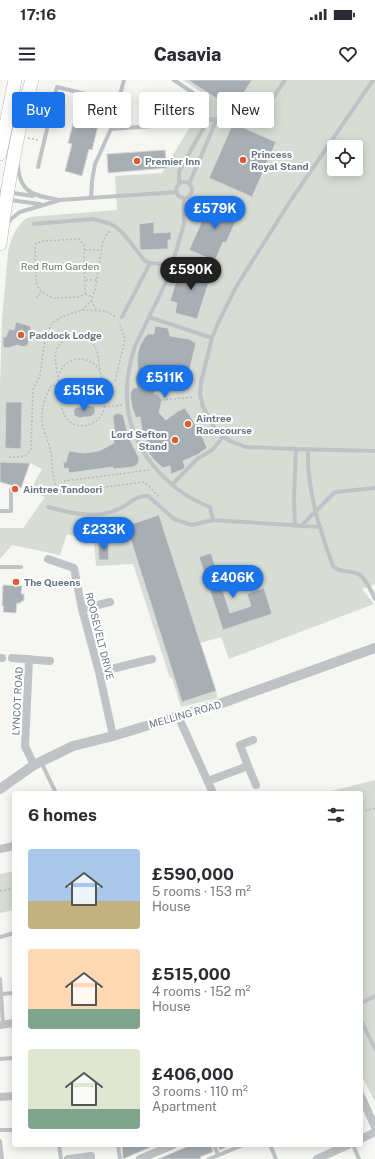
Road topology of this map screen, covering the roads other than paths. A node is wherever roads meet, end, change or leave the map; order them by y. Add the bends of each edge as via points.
1 (15, 80) edge
2 (32, 80) edge
3 (124, 80) edge
4 (174, 80) edge
5 (285, 80) edge
6 (374, 80) edge
7 (78, 92) edge
8 (121, 92) edge
9 (274, 96) edge
10 (217, 119) joint
11 (111, 129) joint
12 (17, 140) junction
13 (0, 154) edge
14 (38, 167) dead end
15 (179, 184) junction
16 (189, 184) junction
17 (177, 192) junction
18 (4, 195) edge
19 (39, 196) junction
20 (91, 198) junction
21 (184, 198) junction
22 (60, 200) junction
23 (42, 204) junction
24 (34, 224) dead end
25 (1, 238) edge
26 (150, 263) junction
27 (171, 264) junction
28 (149, 317) junction
29 (122, 318) dead end
30 (212, 338) junction
31 (223, 437) junction
32 (296, 450) junction
33 (308, 450) junction
34 (375, 451) edge
35 (172, 485) junction
36 (375, 488) edge
37 (11, 490) dead end
38 (48, 507) dead end
39 (0, 511) edge
40 (316, 511) junction
41 (213, 520) junction
42 (295, 526) junction
43 (302, 526) junction
44 (321, 527) junction
45 (48, 559) dead end
46 (0, 567) edge
47 (21, 567) dead end
48 (375, 599) edge
49 (110, 602) dead end
50 (82, 609) junction
51 (375, 648) edge
52 (12, 658) dead end
53 (29, 659) junction
54 (50, 660) dead end
55 (152, 660) dead end
56 (99, 672) junction
57 (178, 716) junction
58 (113, 736) junction
59 (254, 740) dead end
60 (37, 763) junction
61 (248, 766) junction
62 (208, 781) junction
63 (256, 785) dead end
64 (0, 789) edge
65 (55, 791) edge
66 (212, 791) edge
67 (12, 846) edge
68 (0, 849) edge
69 (12, 934) edge
70 (0, 937) edge
71 (0, 979) edge
72 (0, 988) edge
73 (12, 993) edge
74 (1, 994) junction
75 (375, 996) edge
76 (363, 1002) edge
77 (12, 1024) edge
78 (363, 1024) edge
79 (2, 1025) edge
80 (375, 1049) edge
81 (12, 1058) edge
82 (0, 1059) edge
83 (12, 1096) edge
84 (0, 1097) edge
85 (363, 1100) edge
86 (375, 1127) edge
87 (0, 1130) edge
88 (12, 1130) edge
89 (375, 1132) edge
90 (363, 1138) edge
91 (0, 1141) edge
92 (59, 1147) edge
93 (118, 1147) edge
94 (168, 1147) edge
95 (215, 1147) edge
96 (238, 1147) edge
97 (271, 1147) edge
98 (344, 1147) edge
99 (354, 1147) edge
100 (218, 1155) junction
101 (2, 1159) edge
102 (61, 1159) edge
103 (68, 1159) edge
104 (91, 1159) edge
105 (120, 1159) edge
106 (140, 1159) edge
107 (208, 1159) edge
108 (276, 1159) edge
109 (317, 1159) edge
110 (359, 1159) edge

1 - 13 highway
2 - 12 highway
3 - 8 lane
4 - 11 lane via 199,97 182,124
5 - 9 lane
6 - 30 lane via 290,200 245,271 220,317
7 - 14 lane via 58,87
10 - 15 lane via 208,120 179,171
10 - 16 lane
11 - 20 lane via 95,164
12 - 18 highway
12 - 19 lane via 18,174 22,183
15 - 16 lane
15 - 17 lane
16 - 21 lane via 192,193
17 - 20 lane
17 - 21 lane
18 - 19 lane
18 - 23 lane
18 - 25 highway
19 - 22 lane
20 - 22 lane
21 - 27 lane via 184,224
22 - 23 lane
23 - 25 lane via 17,213
24 - 26 lane via 100,220 116,227 144,260
26 - 27 lane
26 - 29 lane
27 - 28 lane via 167,280
28 - 30 lane
28 - 35 lane via 131,358 127,404 134,431 143,450 156,469
30 - 31 lane via 200,396 209,419
31 - 32 lane via 246,447
31 - 35 lane
32 - 33 lane
32 - 42 lane
33 - 34 lane
33 - 40 lane via 309,482
35 - 41 lane via 183,494 210,507
36 - 40 lane via 335,492
37 - 39 lane via 11,511
38 - 41 lane via 73,514 102,514 119,509 142,495 148,496 174,519 192,524
40 - 43 lane
40 - 44 lane
41 - 42 lane
42 - 43 lane
43 - 44 lane
44 - 48 lane via 333,566 359,574
45 - 50 street, ROOSEVELT DRIVE via 74,568
46 - 47 lane
49 - 50 street
50 - 56 street, ROOSEVELT DRIVE
51 - 57 street, MELLING ROAD via 222,703
52 - 53 street
53 - 54 street
53 - 60 street, LYNCOT ROAD via 25,746
55 - 56 street
56 - 58 street, ROOSEVELT DRIVE
57 - 58 street, MELLING ROAD
57 - 62 street
58 - 60 street, MELLING ROAD via 73,746
59 - 61 street via 240,745
60 - 64 street, MELLING ROAD
60 - 65 lane
61 - 62 street
61 - 63 street
62 - 66 street
67 - 68 street
69 - 70 lane
71 - 72 lane
72 - 74 lane
73 - 74 lane
74 - 79 lane
75 - 76 lane
77 - 79 street
78 - 80 lane
81 - 82 lane
83 - 84 street
85 - 86 street
87 - 88 lane
89 - 90 street
91 - 101 lane
92 - 102 lane
93 - 105 lane
94 - 106 street
95 - 100 lane
96 - 100 lane
97 - 108 lane
98 - 109 street
99 - 110 lane
100 - 107 lane
103 - 104 street via 91,1156

